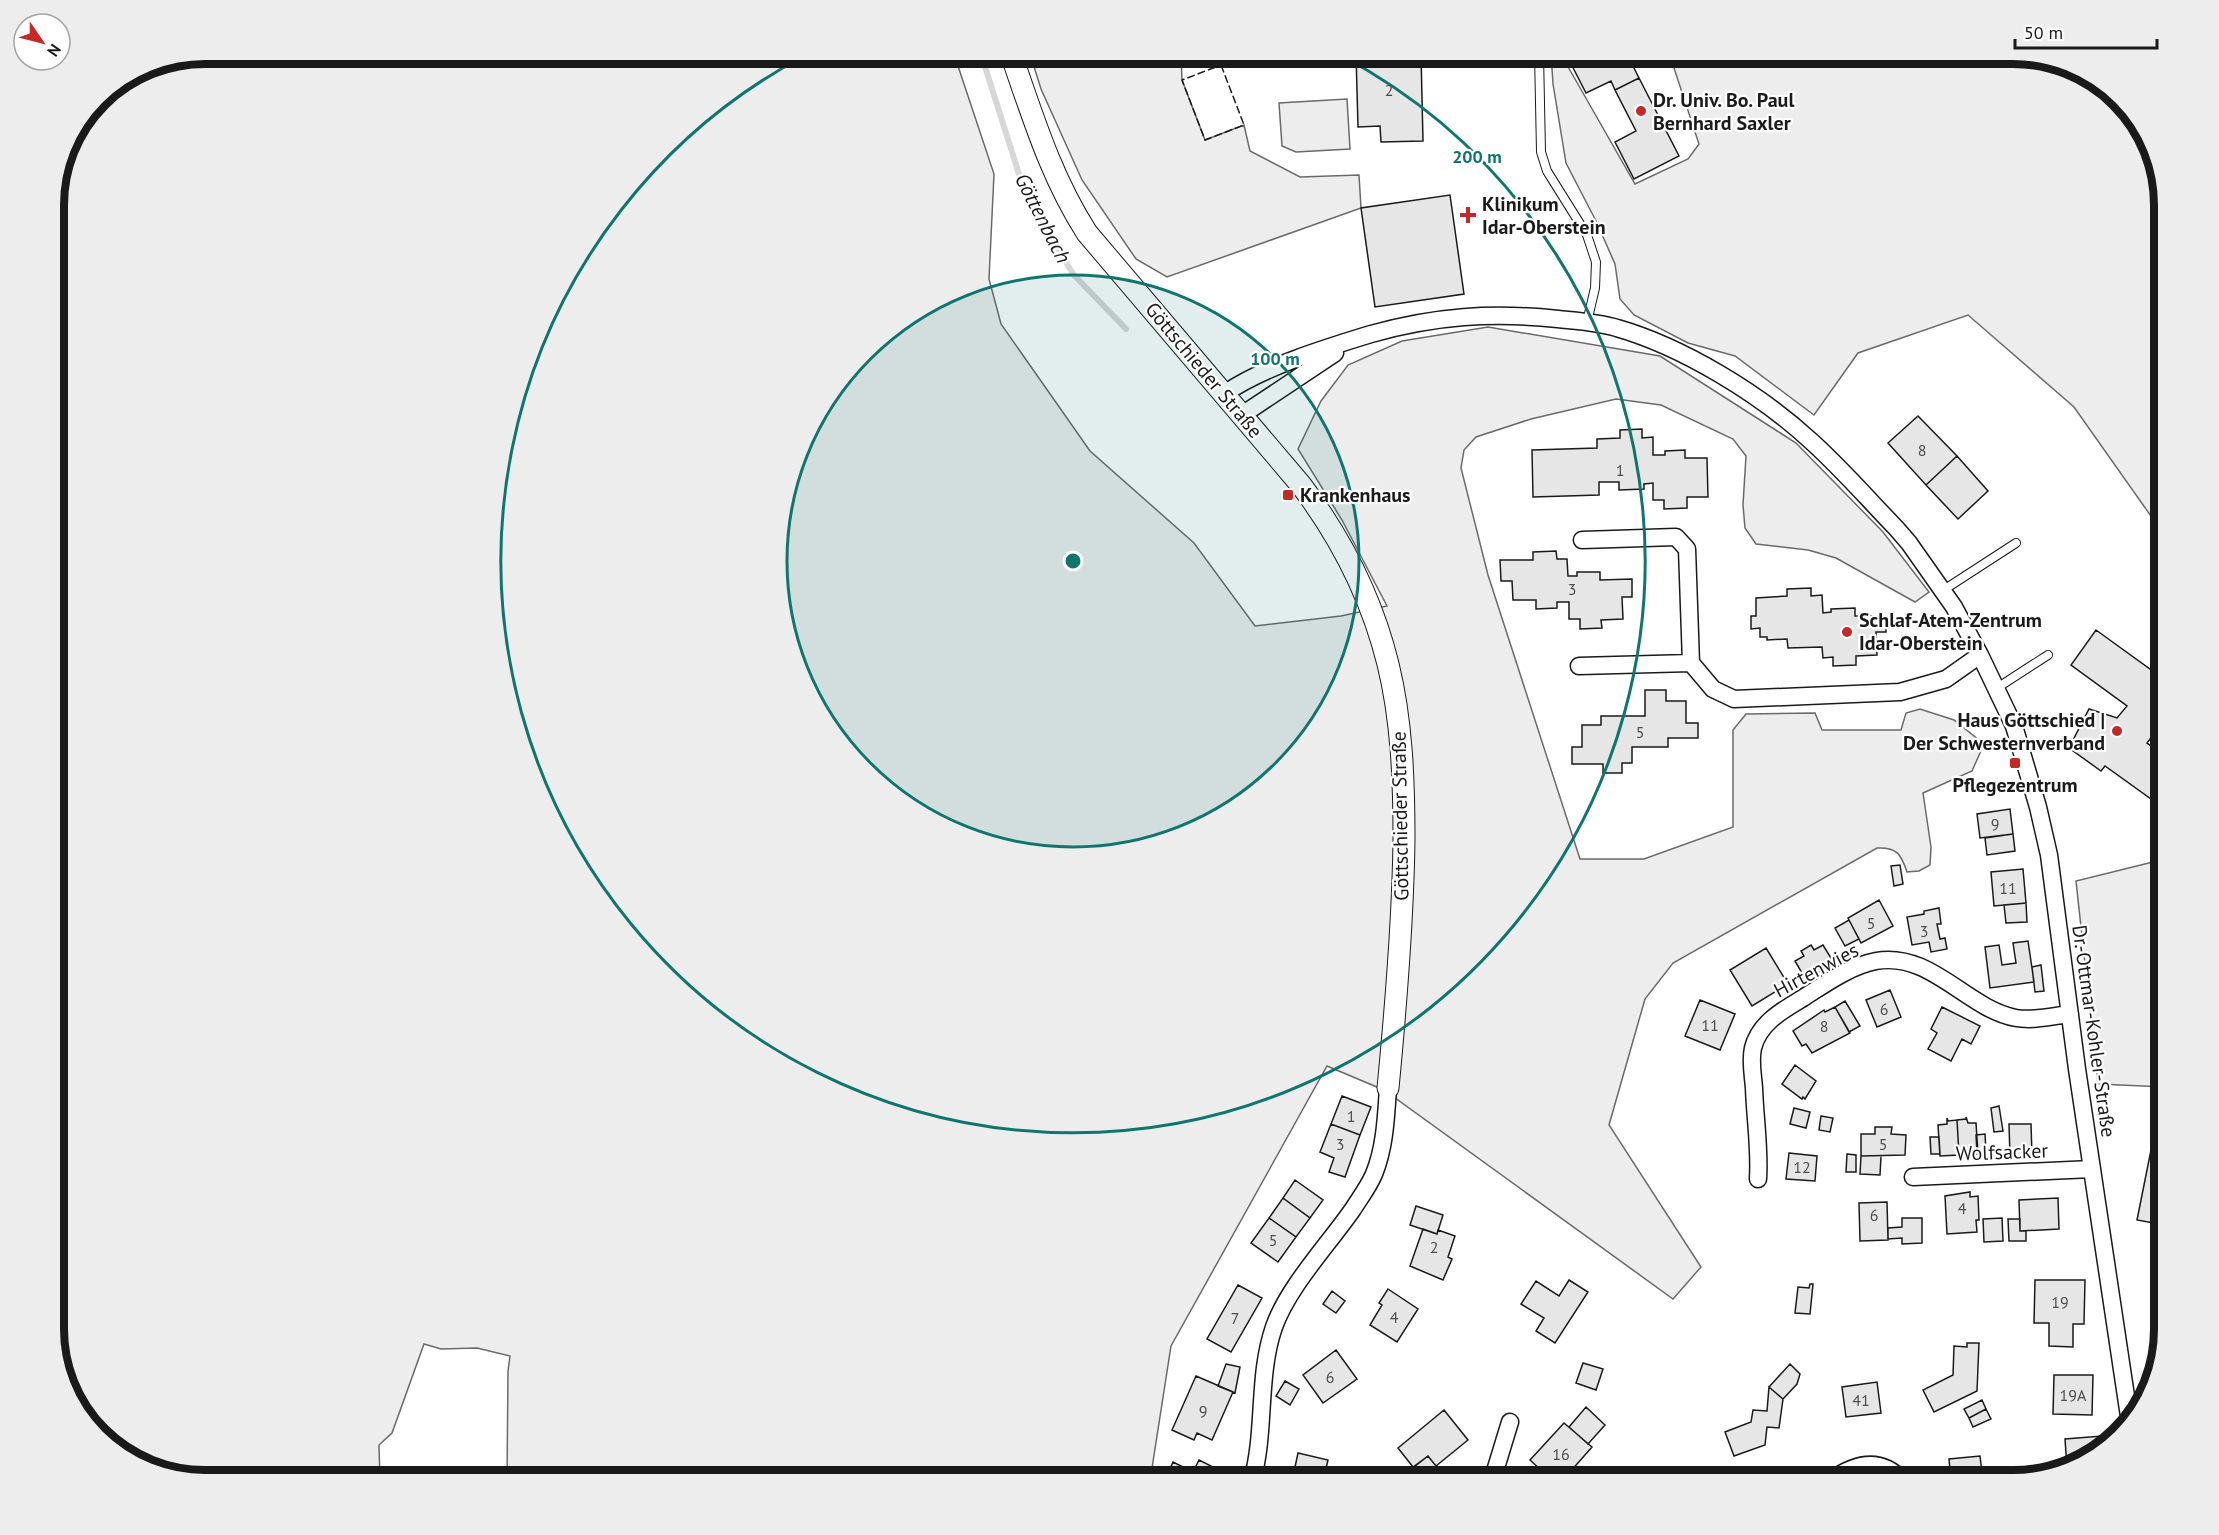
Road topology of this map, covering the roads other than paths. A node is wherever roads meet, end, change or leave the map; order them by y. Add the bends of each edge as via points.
1 (1539, 64) edge
2 (1015, 65) edge
3 (1587, 322) junction
4 (1355, 339) junction
5 (1224, 394) junction
6 (1242, 415) junction
7 (1582, 540) dead end
8 (2016, 543) dead end
9 (1942, 591) junction
10 (1980, 655) junction
11 (2048, 655) dead end
12 (1691, 663) junction
13 (1579, 666) dead end
14 (1997, 688) junction
15 (2070, 1014) junction
16 (1389, 1088) joint
17 (2092, 1169) junction
18 (1913, 1177) dead end
19 (1758, 1179) dead end
20 (2128, 1412) edge
21 (1510, 1422) dead end
22 (1254, 1470) edge
23 (1495, 1470) edge
24 (1848, 1470) edge
25 (1890, 1470) edge

1 - 3 lane via 1541,152 1547,171 1587,235 1596,261
2 - 5 street, Göttschieder Straße via 1049,163 1087,233
3 - 4 street, Dr.-Ottmar-Kohler-Straße via 1483,314 1418,322
3 - 9 street, Dr.-Ottmar-Kohler-Straße via 1634,334 1679,352 1791,423 1896,528
4 - 5 street, Dr.-Ottmar-Kohler-Straße via 1253,376
4 - 6 street, Dr.-Ottmar-Kohler-Straße
5 - 6 street, Göttschieder Straße
6 - 16 street, Göttschieder Straße via 1325,516 1360,586 1388,664 1401,748 1404,799 1401,938
7 - 12 street via 1676,537 1687,549
8 - 9 lane
9 - 10 street, Dr.-Ottmar-Kohler-Straße
10 - 12 street via 1946,680 1900,692 1734,699 1713,688
10 - 14 street, Dr.-Ottmar-Kohler-Straße
11 - 14 lane
12 - 13 street
14 - 15 street, Dr.-Ottmar-Kohler-Straße via 2014,726 2049,855
15 - 17 street, Dr.-Ottmar-Kohler-Straße
15 - 19 street, Hirtenwies via 2016,1018 1947,981 1908,963 1891,960 1876,961 1838,977 1784,1009 1759,1033 1752,1059
16 - 22 street, Göttschieder Straße via 1386,1126 1374,1175 1289,1297 1273,1328
17 - 18 street, Wolfsacker
17 - 20 street, Dr.-Ottmar-Kohler-Straße
21 - 23 street
24 - 25 street via 1865,1464

